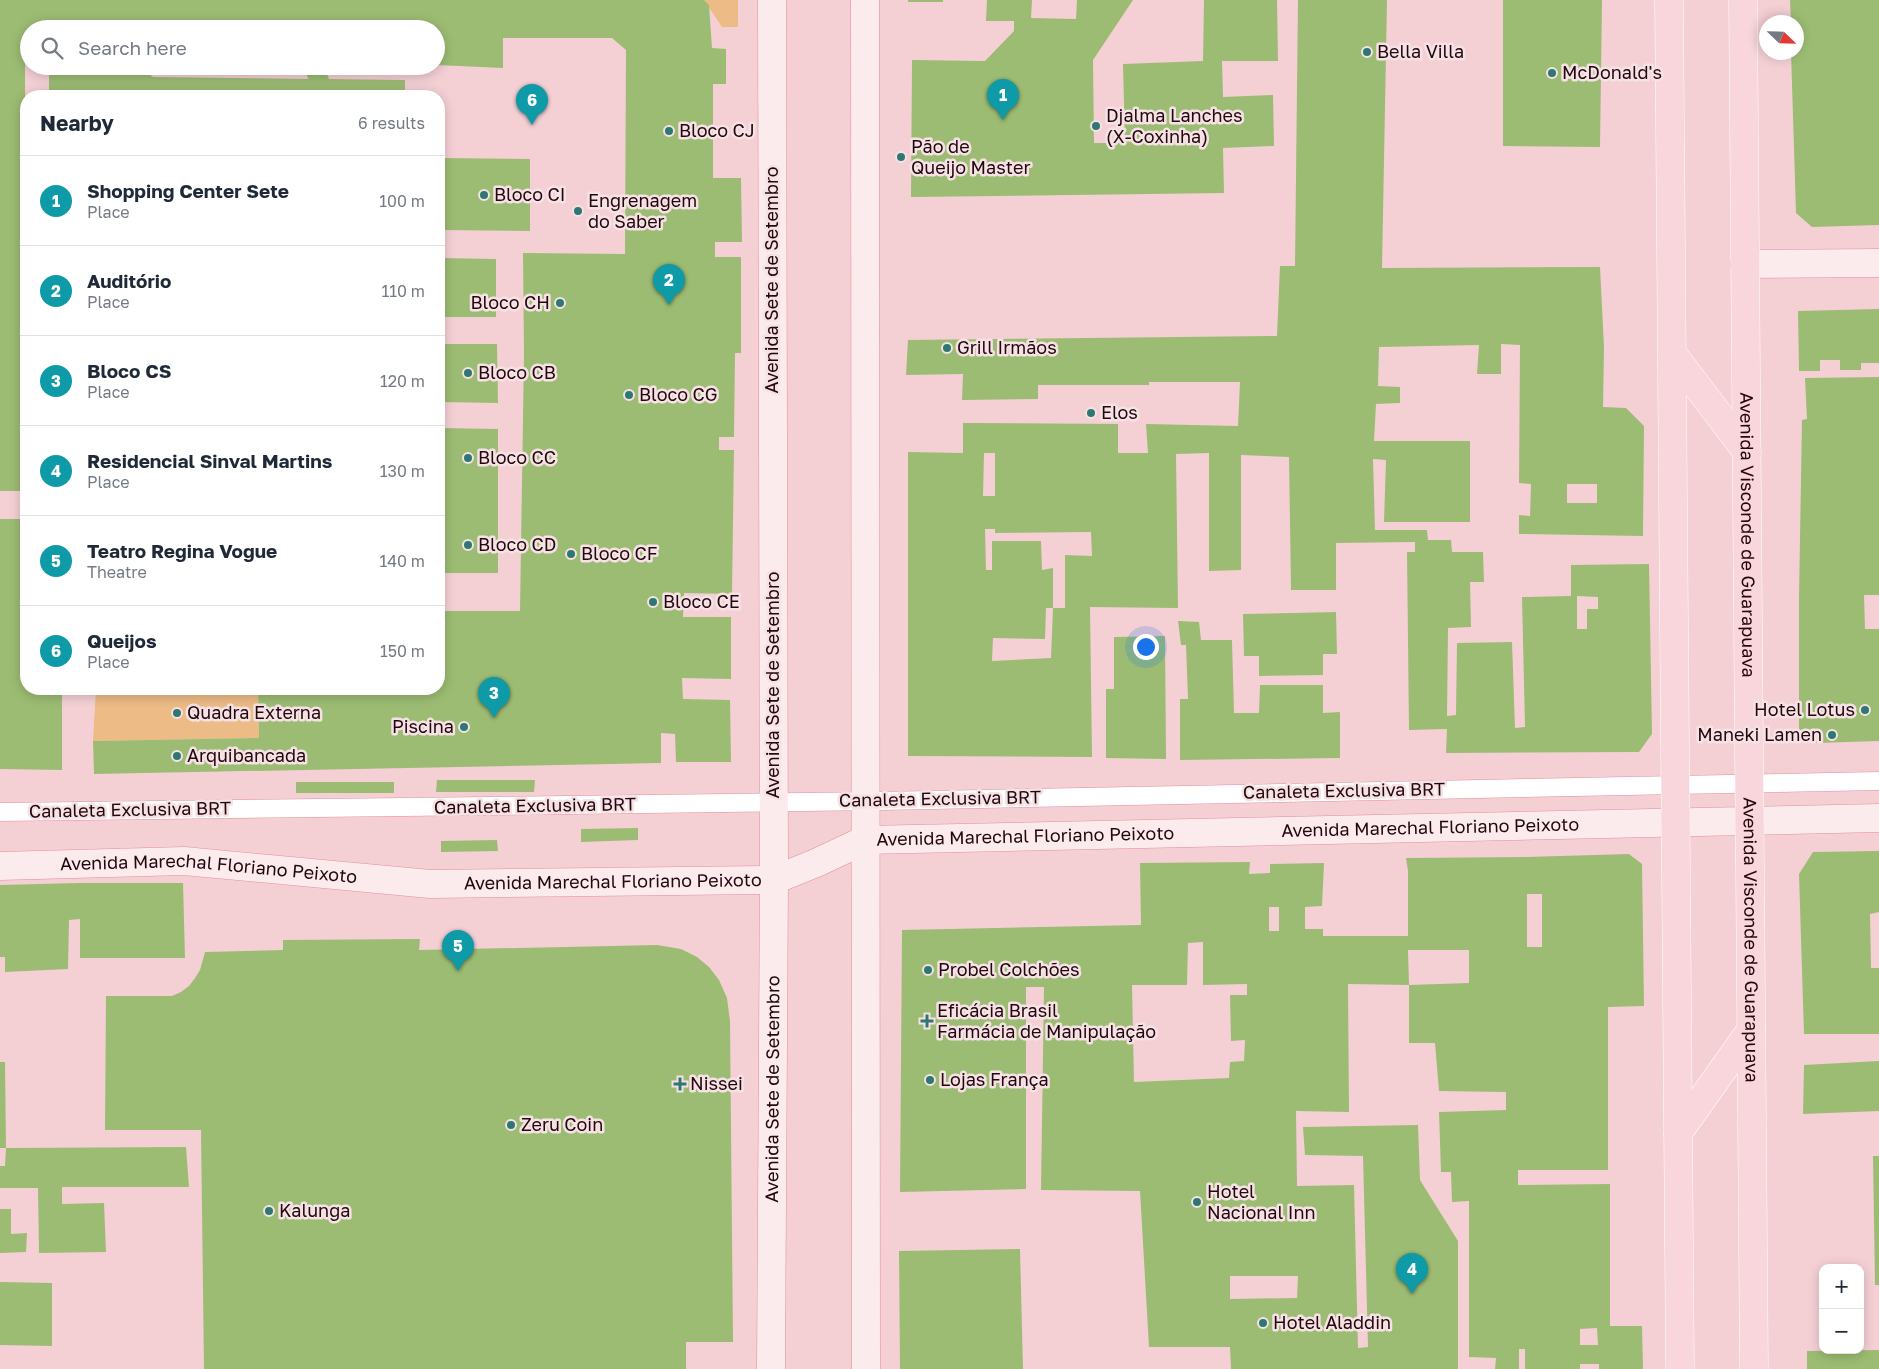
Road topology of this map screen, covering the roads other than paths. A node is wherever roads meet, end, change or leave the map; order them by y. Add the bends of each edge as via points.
1 (772, 0) edge
2 (865, 0) edge
3 (1669, 0) edge
4 (1743, 0) edge
5 (1879, 263) edge
6 (1745, 264) junction
7 (1672, 353) junction
8 (1747, 452) junction
9 (1879, 781) edge
10 (1750, 783) junction
11 (1676, 785) junction
12 (865, 800) junction
13 (773, 801) junction
14 (0, 812) edge
15 (1879, 818) edge
16 (1750, 820) junction
17 (1676, 822) junction
18 (865, 840) junction
19 (0, 866) edge
20 (774, 880) junction
21 (1751, 1030) junction
22 (1678, 1133) junction
23 (771, 1369) edge
24 (866, 1369) edge
25 (1680, 1369) edge
26 (1754, 1369) edge

1 - 13 main road, Avenida Sete de Setembro
2 - 12 main road
3 - 7 main road
4 - 6 main road, Avenida Visconde de Guarapuava
5 - 6 main road
6 - 8 main road, Avenida Visconde de Guarapuava
7 - 8 main road
7 - 11 main road
8 - 10 main road, Avenida Visconde de Guarapuava
9 - 10 lane, Canaleta Exclusiva BRT
10 - 11 lane, Canaleta Exclusiva BRT
10 - 16 main road, Avenida Visconde de Guarapuava
11 - 12 lane, Canaleta Exclusiva BRT
11 - 17 main road
12 - 13 lane, Canaleta Exclusiva BRT
12 - 18 main road
13 - 14 lane, Canaleta Exclusiva BRT
13 - 20 main road, Avenida Sete de Setembro
15 - 16 main road, Avenida Marechal Floriano Peixoto
16 - 17 main road, Avenida Marechal Floriano Peixoto
16 - 21 main road, Avenida Visconde de Guarapuava
17 - 18 main road, Avenida Marechal Floriano Peixoto
17 - 22 main road
18 - 20 main road, Avenida Marechal Floriano Peixoto
18 - 24 main road
19 - 20 main road, Avenida Marechal Floriano Peixoto via 184,861 430,884
20 - 23 main road, Avenida Sete de Setembro
21 - 22 main road
21 - 26 main road, Avenida Visconde de Guarapuava
22 - 25 main road

